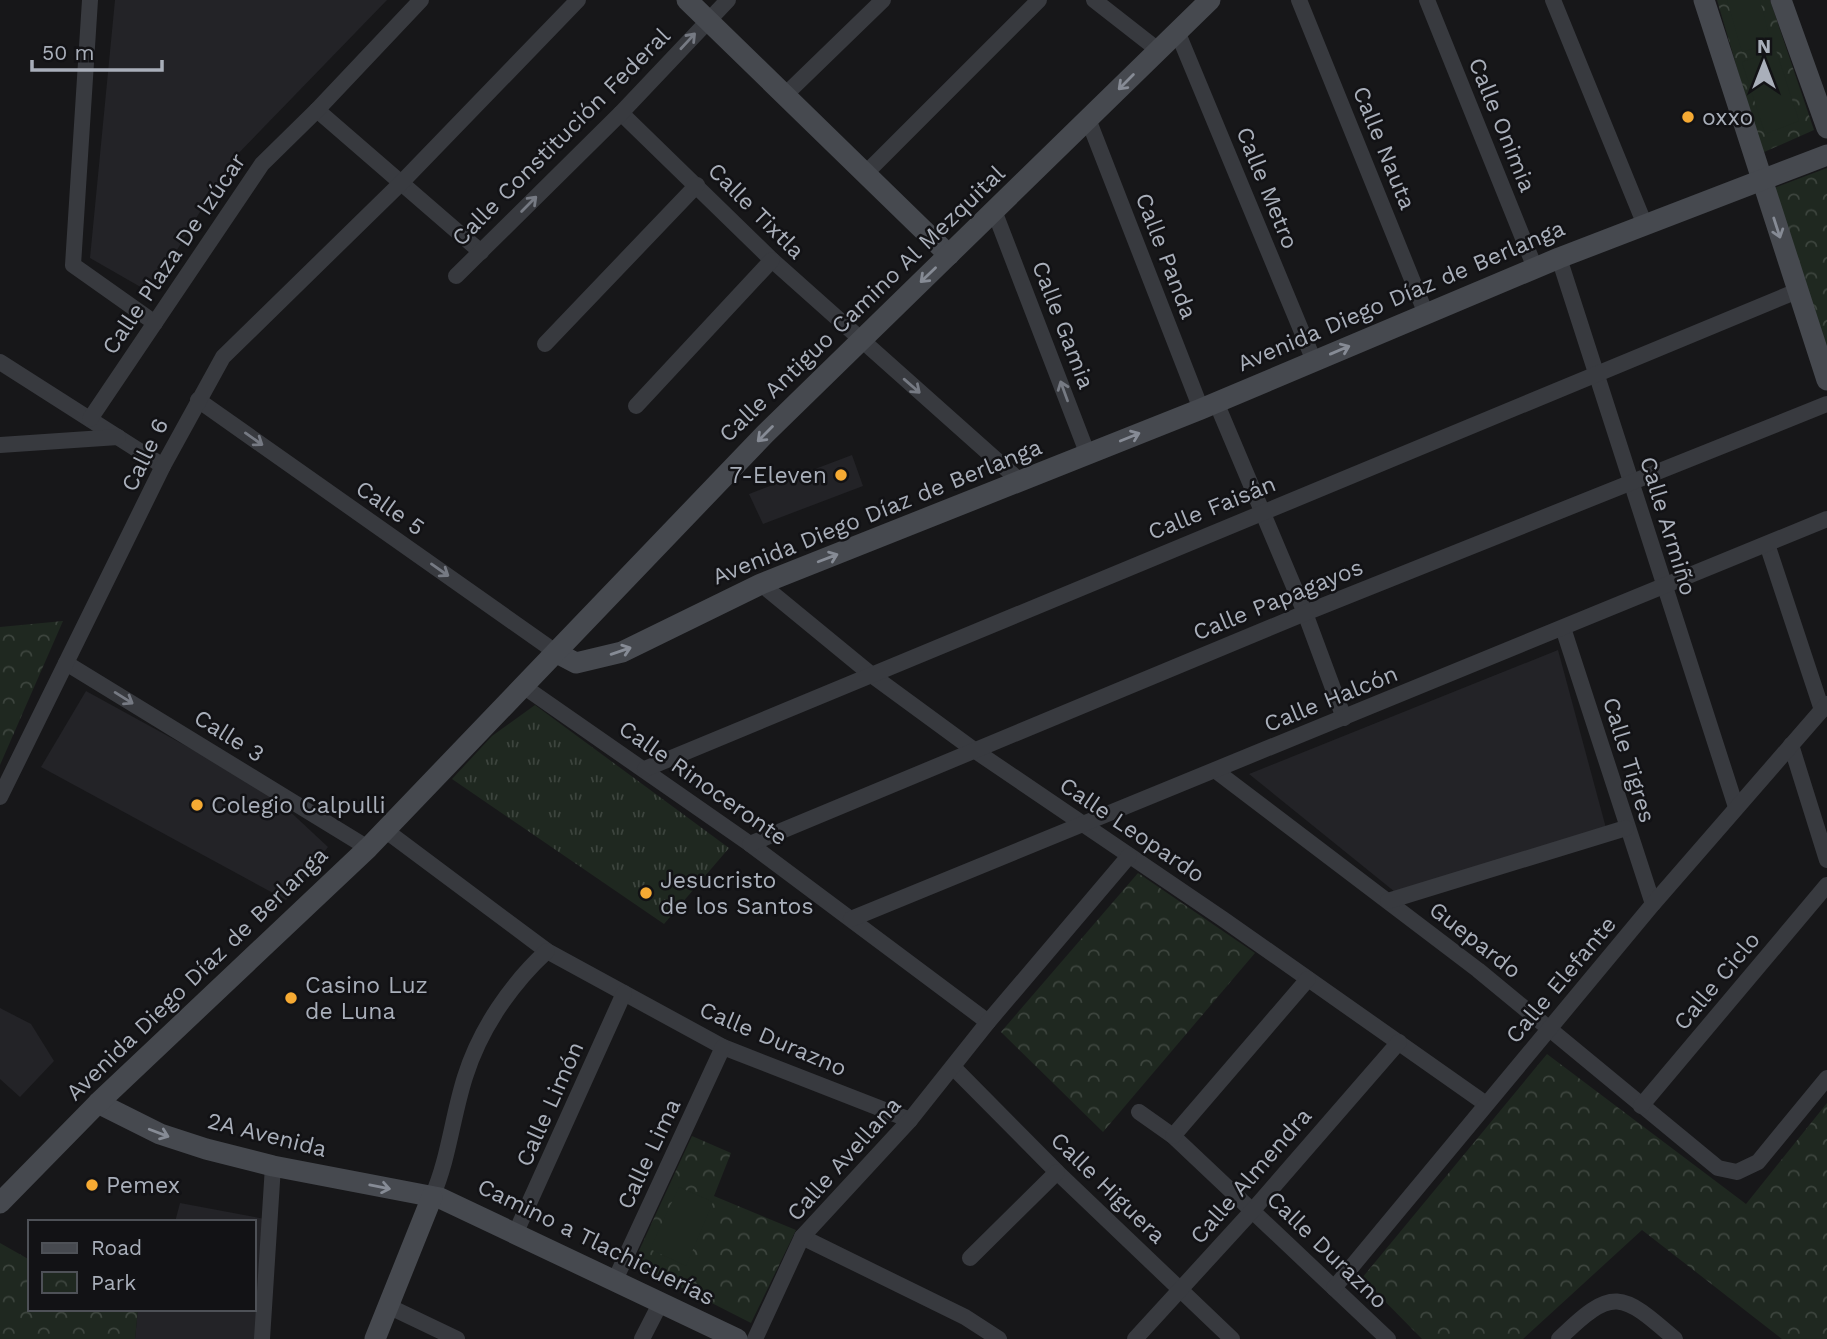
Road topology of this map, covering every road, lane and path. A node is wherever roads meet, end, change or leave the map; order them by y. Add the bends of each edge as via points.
1 (90, 0) edge
2 (421, 0) edge
3 (578, 0) edge
4 (687, 0) edge
5 (728, 0) edge
6 (883, 0) edge
7 (1038, 0) edge
8 (1094, 0) edge
9 (1210, 0) edge
10 (1299, 0) edge
11 (1427, 0) edge
12 (1553, 0) edge
13 (1704, 0) edge
14 (1781, 0) edge
15 (708, 21) junction
16 (1177, 31) junction
17 (1158, 50) junction
18 (784, 96) junction
19 (317, 110) junction
20 (621, 113) junction
21 (1088, 119) junction
22 (1827, 128) edge
23 (1827, 155) edge
24 (864, 175) junction
25 (1761, 179) junction
26 (401, 183) junction
27 (697, 185) junction
28 (995, 213) junction
29 (1645, 225) junction
30 (481, 252) junction
31 (949, 255) junction
32 (1559, 258) junction
33 (772, 260) junction
34 (1535, 268) junction
35 (456, 276) dead end
36 (1797, 291) junction
37 (1426, 314) junction
38 (155, 323) junction
39 (860, 341) junction
40 (545, 344) dead end
41 (1314, 361) junction
42 (0, 362) edge
43 (1597, 376) junction
44 (1827, 380) edge
45 (198, 400) junction
46 (1827, 404) edge
47 (636, 406) dead end
48 (1209, 406) junction
49 (90, 419) junction
50 (118, 437) junction
51 (0, 446) edge
52 (1088, 454) junction
53 (163, 466) junction
54 (1021, 482) junction
55 (1630, 483) junction
56 (1261, 512) junction
57 (1827, 519) edge
58 (1767, 544) junction
59 (761, 584) junction
60 (1662, 586) junction
61 (1304, 613) junction
62 (1563, 628) junction
63 (557, 653) junction
64 (66, 663) junction
65 (873, 676) junction
66 (523, 686) junction
67 (1824, 707) edge
68 (1344, 718) junction
69 (1791, 745) junction
70 (974, 750) junction
71 (645, 769) junction
72 (1216, 771) junction
73 (0, 797) edge
74 (1736, 807) junction
75 (1082, 825) junction
76 (1626, 828) junction
77 (385, 830) junction
78 (750, 844) junction
79 (368, 848) junction
80 (1129, 856) junction
81 (1827, 860) edge
82 (1827, 885) edge
83 (1388, 901) junction
84 (1653, 904) junction
85 (851, 919) junction
86 (547, 951) junction
87 (1308, 979) junction
88 (624, 993) junction
89 (988, 1022) junction
90 (1551, 1029) junction
91 (1399, 1042) junction
92 (723, 1047) junction
93 (953, 1067) junction
94 (1827, 1078) edge
95 (98, 1103) junction
96 (1486, 1104) junction
97 (1641, 1106) junction
98 (1139, 1112) dead end
99 (910, 1120) junction
100 (1173, 1136) junction
101 (273, 1166) junction
102 (1057, 1172) junction
103 (432, 1197) junction
104 (0, 1203) edge
105 (1253, 1210) junction
106 (516, 1232) junction
107 (802, 1237) junction
108 (970, 1258) dead end
109 (615, 1280) junction
110 (1334, 1288) junction
111 (1182, 1289) junction
112 (662, 1302) junction
113 (388, 1306) junction
114 (262, 1339) edge
115 (374, 1339) edge
116 (457, 1339) edge
117 (642, 1339) edge
118 (737, 1339) edge
119 (755, 1339) edge
120 (999, 1339) edge
121 (1135, 1339) edge
122 (1232, 1339) edge
123 (1388, 1339) edge
124 (1559, 1339) edge
125 (1675, 1339) edge

1 - 38 street via 73,265
2 - 19 street, Calle Plaza De Izúcar
3 - 26 street, Calle 6
4 - 15 street
5 - 15 street, Calle Constitución Federal
6 - 18 street
7 - 24 street
8 - 17 street
9 - 16 street, Calle Antiguo Camino Al Mezquital
10 - 37 street, Calle Nauta
11 - 34 street, Calle Onimia
12 - 29 street
13 - 25 street
14 - 22 street
15 - 18 street
20 -> 15 street, Calle Constitución Federal
16 - 17 street, Calle Antiguo Camino Al Mezquital
16 - 41 street, Calle Metro
17 -> 21 street, Calle Antiguo Camino Al Mezquital
18 - 24 street
19 - 26 street
19 - 38 street, Calle Plaza De Izúcar via 261,164
20 - 27 street, Calle Tixtla
30 -> 20 street, Calle Constitución Federal
21 - 28 street, Calle Antiguo Camino Al Mezquital
21 - 48 street, Calle Panda
23 - 25 street, Avenida Diego Díaz de Berlanga
24 - 31 street
25 - 29 street, Avenida Diego Díaz de Berlanga
25 -> 36 street
26 - 30 street
26 - 45 street, Calle 6 via 223,357
27 - 33 street, Calle Tixtla
27 - 40 street
28 - 31 street, Calle Antiguo Camino Al Mezquital
52 -> 28 street, Calle Gamia
29 - 32 street, Avenida Diego Díaz de Berlanga
30 - 35 street, Calle Constitución Federal
31 -> 39 street, Calle Antiguo Camino Al Mezquital
32 - 34 street, Avenida Diego Díaz de Berlanga
32 - 43 street, Calle Armiño
33 - 39 street, Calle Tixtla
33 - 47 street
34 - 37 street, Avenida Diego Díaz de Berlanga
36 - 43 street, Calle Faisán
36 - 44 street
41 -> 37 street, Avenida Diego Díaz de Berlanga
38 - 49 street, Calle Plaza De Izúcar
39 -> 54 street, Calle Tixtla
39 -> 63 street, Calle Antiguo Camino Al Mezquital via 703,497
41 - 48 street, Avenida Diego Díaz de Berlanga
42 - 49 street
43 - 55 street, Calle Armiño
43 - 56 street, Calle Faisán
45 - 53 street, Calle 6
45 -> 63 street, Calle 5
46 - 55 street, Calle Papagayos
52 -> 48 street, Avenida Diego Díaz de Berlanga
48 - 56 street, Calle Panda
49 - 50 street
50 - 51 street
50 - 53 street
52 - 54 street, Avenida Diego Díaz de Berlanga
53 - 64 street, Calle 6
59 -> 54 street, Avenida Diego Díaz de Berlanga
55 - 60 street, Calle Armiño
55 - 61 street, Calle Papagayos
56 - 61 street, Calle Panda
56 - 65 street, Calle Faisán
57 - 58 street, Calle Halcón
58 - 60 street, Calle Halcón
58 - 67 street
63 -> 59 street, Avenida Diego Díaz de Berlanga via 576,663 622,652
59 - 65 street, Calle Leopardo
60 - 62 street, Calle Halcón
60 - 74 street, Calle Armiño
61 - 68 street, Calle Panda
61 - 70 street, Calle Papagayos
62 - 68 street, Calle Halcón
62 - 76 street, Calle Tigres
63 - 66 street, Avenida Diego Díaz de Berlanga
64 - 73 street, Calle 6
64 -> 79 street, Calle 3
65 - 70 street, Calle Leopardo
65 - 71 street, Calle Faisán
66 - 71 street, Calle Rinoceronte
66 - 77 street, Avenida Diego Díaz de Berlanga
67 - 69 street, Calle Elefante
68 - 72 street, Calle Halcón
69 - 74 street, Calle Elefante
69 - 81 street
70 - 75 street, Calle Leopardo
70 - 78 street, Calle Papagayos
71 - 78 street, Calle Rinoceronte
72 - 75 street, Calle Halcón
72 - 83 street, Guepardo
74 - 84 street, Calle Elefante
75 - 80 street, Calle Leopardo
75 - 85 street, Calle Halcón
76 - 83 street
76 - 84 street, Calle Tigres
77 - 79 street, Avenida Diego Díaz de Berlanga
77 - 86 street, Calle Durazno
78 - 85 street, Calle Rinoceronte
79 - 95 street, Avenida Diego Díaz de Berlanga
80 - 87 street, Calle Leopardo
80 - 89 street, Calle Avellana
82 - 97 street, Calle Ciclo
83 - 90 street, Guepardo
84 - 90 street, Calle Elefante
85 - 89 street, Calle Rinoceronte
86 - 88 street, Calle Durazno
86 - 103 street via 524,972 481,1039 465,1075 445,1168
87 - 91 street, Calle Leopardo
87 - 100 street
88 - 92 street, Calle Durazno
88 - 106 street, Calle Limón
89 - 93 street, Calle Avellana
90 - 96 street, Calle Elefante
90 - 97 street, Guepardo
91 - 96 street, Calle Leopardo
91 - 105 street, Calle Almendra
92 - 99 street, Calle Durazno
92 - 109 street, Calle Lima
93 - 99 street, Calle Avellana
93 - 102 street, Calle Higuera
94 - 97 street, Guepardo via 1758,1162 1737,1172 1718,1168
95 -> 101 street, 2A Avenida via 160,1134
95 - 104 street, Avenida Diego Díaz de Berlanga
96 - 110 street, Calle Elefante
98 - 100 street, Calle Durazno
99 - 107 street, Calle Avellana
100 - 105 street, Calle Durazno
101 -> 103 street, 2A Avenida
101 - 114 street
102 - 108 street
102 - 111 street, Calle Higuera
103 - 106 street, Camino a Tlachicuerías
103 - 113 street
105 - 110 street, Calle Durazno
105 - 111 street, Calle Almendra
106 - 109 street, Camino a Tlachicuerías
107 - 119 street, Calle Avellana
107 - 120 street via 965,1317
109 - 112 street, Camino a Tlachicuerías
110 - 123 street, Calle Durazno
111 - 121 street, Calle Almendra
111 - 122 street, Calle Higuera
112 - 117 street
112 - 118 street, Camino a Tlachicuerías
113 - 115 street
113 - 116 street
124 - 125 street via 1608,1302 1639,1307

